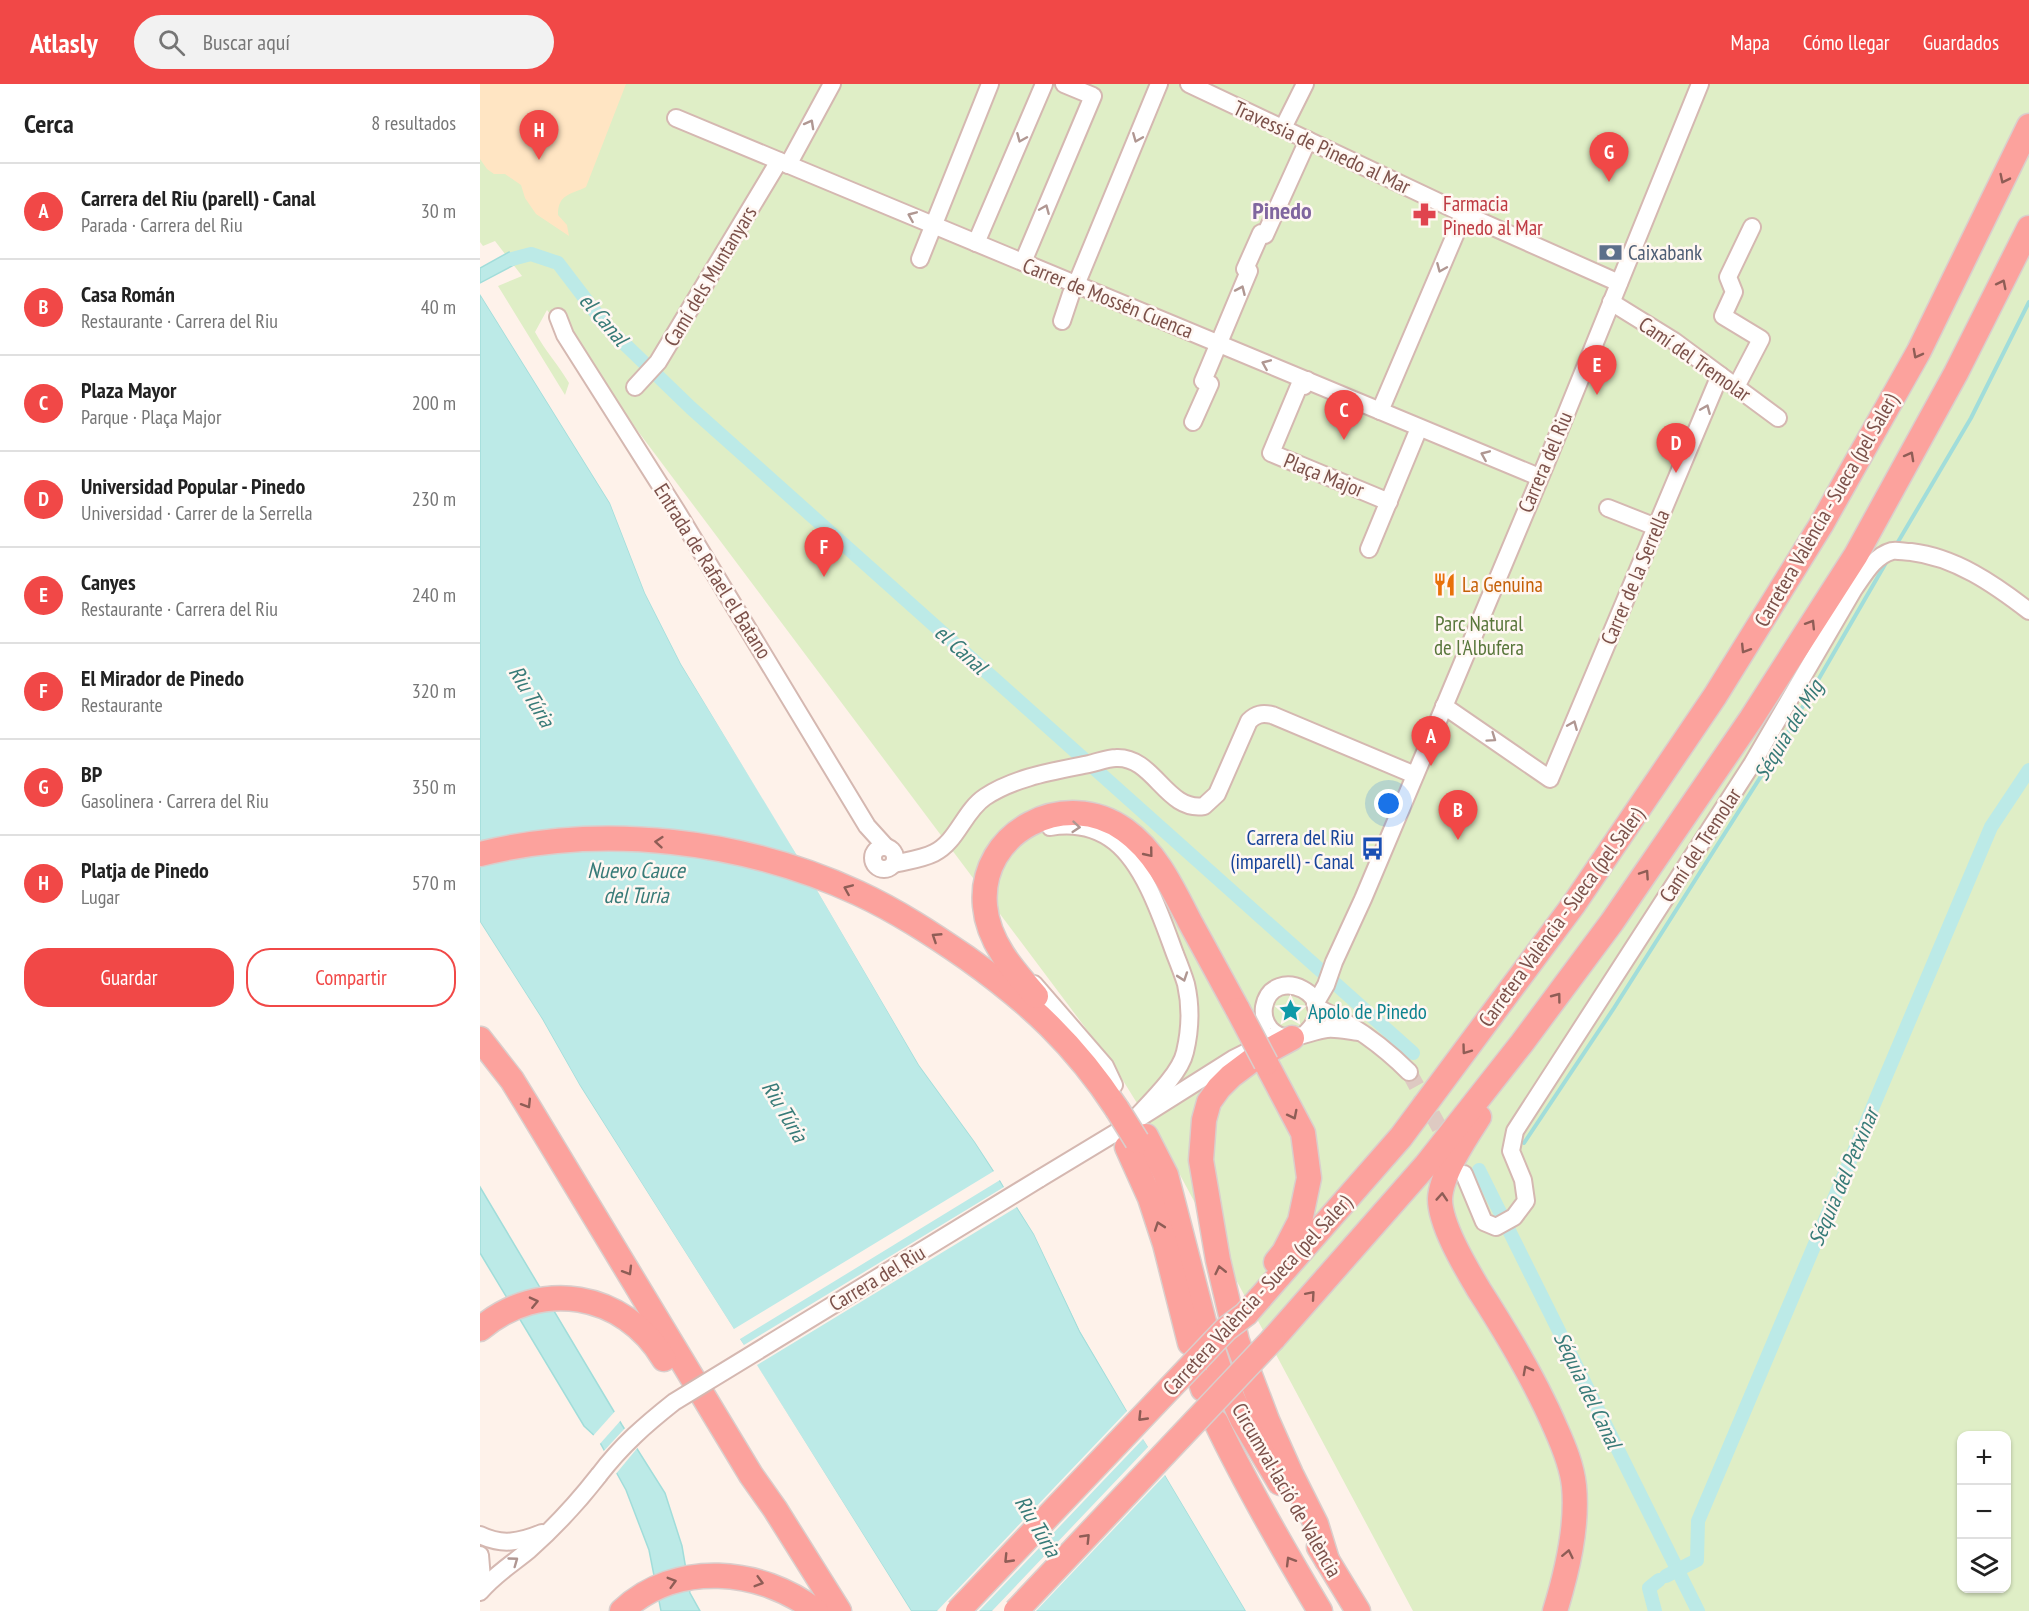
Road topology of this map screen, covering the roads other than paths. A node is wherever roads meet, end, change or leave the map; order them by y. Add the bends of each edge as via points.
1 (832, 84) edge
2 (990, 84) edge
3 (1044, 84) edge
4 (1064, 84) edge
5 (1159, 84) edge
6 (1189, 84) edge
7 (1305, 84) edge
8 (1700, 84) edge
9 (676, 118) dead end
10 (2029, 126) edge
11 (1283, 128) junction
12 (1308, 140) junction
13 (784, 163) junction
14 (1464, 214) junction
15 (933, 225) junction
16 (1752, 227) dead end
17 (2029, 228) edge
18 (976, 243) junction
19 (920, 259) dead end
20 (1023, 262) junction
21 (1619, 283) junction
22 (1076, 285) junction
23 (1611, 302) junction
24 (558, 317) dead end
25 (1062, 321) dead end
26 (1218, 344) junction
27 (1720, 375) junction
28 (1307, 381) junction
29 (638, 384) dead end
30 (1736, 387) junction
31 (1380, 411) junction
32 (1778, 418) dead end
33 (1193, 422) dead end
34 (1419, 428) junction
35 (1539, 477) junction
36 (1389, 502) junction
37 (1608, 508) dead end
38 (1656, 527) junction
39 (1370, 549) dead end
40 (2029, 611) edge
41 (1444, 706) junction
42 (1415, 775) junction
43 (480, 854) edge
44 (1322, 982) junction
45 (1301, 988) junction
46 (1316, 1005) junction
47 (1264, 1017) junction
48 (1359, 1032) junction
49 (1293, 1036) junction
50 (480, 1039) edge
51 (1521, 1043) junction
52 (1233, 1059) junction
53 (1408, 1072) tunnel mouth
54 (1126, 1120) junction
55 (1464, 1174) dead end
56 (1258, 1292) junction
57 (480, 1329) edge
58 (1190, 1344) dead end
59 (1216, 1422) dead end
60 (549, 1531) junction
61 (480, 1535) edge
62 (480, 1555) edge
63 (1327, 1560) junction
64 (480, 1592) edge
65 (829, 1607) edge
66 (622, 1611) edge
67 (958, 1611) edge
68 (1016, 1611) edge
69 (1320, 1611) edge
70 (1358, 1611) edge
71 (1555, 1611) edge

13 -> 1 street, Camí dels Muntanyars
2 - 15 street
3 -> 18 street
20 -> 4 street via 1093,96
5 -> 22 street
6 - 11 street, Travessia de Pinedo al Mar
7 - 11 street
8 - 21 street, Carrera del Riu
9 - 13 street, Carrer de Mossén Cuenca
10 -> 56 highway, Carretera València - Sueca (pel Saler) via 1918,351 1821,525 1715,696 1574,903 1401,1137
11 - 12 street, Travessia de Pinedo al Mar
12 - 14 street, Travessia de Pinedo al Mar
26 -> 12 street via 1250,271 1245,269 1261,233 1265,235
15 -> 13 street, Carrer de Mossén Cuenca
13 - 29 street, Camí dels Muntanyars via 658,362
14 - 21 street, Travessia de Pinedo al Mar
14 -> 31 street
15 - 18 street, Carrer de Mossén Cuenca
15 - 19 street
16 - 30 street via 1728,277 1734,292 1723,316 1761,339
51 -> 17 highway, Carretera València - Sueca (pel Saler) via 1612,922 1751,719 1856,555 1956,373
18 - 20 street, Carrer de Mossén Cuenca
20 - 22 street, Carrer de Mossén Cuenca
21 - 23 street, Carrera del Riu
22 - 25 street
22 - 26 street, Carrer de Mossén Cuenca
23 - 27 street, Camí del Tremolar
23 - 35 street, Carrera del Riu
24 - 42 street, Entrada de Rafael el Batano via 565,335 887,853 920,857 934,853 984,797 1011,783 1108,760 1134,762 1188,807 1204,806 1217,794 1249,721 1263,714
28 -> 26 street, Carrer de Mossén Cuenca
26 - 33 street via 1203,381 1210,384
27 - 30 street, Camí del Tremolar
38 -> 27 street, Carrer de la Serrella
28 - 31 street, Carrer de Mossén Cuenca
28 - 36 street, Plaça Major via 1299,386 1271,453
30 - 32 street, Camí del Tremolar
31 - 34 street, Carrer de Mossén Cuenca
35 -> 34 street, Carrer de Mossén Cuenca
34 - 36 street, Plaça Major
35 - 41 street, Carrera del Riu
36 - 39 street, Plaça Major
37 - 38 street
41 -> 38 street, Carrer de la Serrella via 1550,778
40 - 55 street, Camí del Tremolar via 2004,591 1965,569 1926,554 1893,551 1872,563 1752,764 1515,1131 1511,1151 1523,1180 1526,1201 1514,1217 1496,1227 1484,1222
41 - 42 street, Carrera del Riu
42 - 44 street, Carrera del Riu via 1363,899
54 -> 43 highway via 971,961 858,893 759,858 685,844 569,840
44 - 45 street
44 - 46 street, Carrera del Riu
45 - 46 street
45 - 47 street via 1283,986 1271,994 1266,1000
46 - 48 street
46 - 49 street via 1315,1021
47 - 49 street via 1270,1029
47 - 52 street, Carrera del Riu
48 - 49 street, Carrera del Riu via 1328,1029
48 - 53 street via 1388,1051
49 - 52 street, Carrera del Riu
63 -> 49 highway via 1316,1524 1281,1452 1237,1341 1201,1160 1204,1120 1209,1102 1219,1088 1255,1058
50 -> 65 highway via 518,1088
68 -> 51 highway, Carretera València - Sueca (pel Saler), bridge via 1273,1339 1426,1165
71 -> 51 highway via 1575,1513 1574,1484 1566,1453 1512,1342 1466,1269 1441,1210 1440,1198 1450,1167 1506,1079
52 - 54 street, Carrera del Riu
54 -> 54 street via 1105,1066 1014,959 1002,941 994,917 992,894 1001,864 1020,842 1045,829 1084,827 1106,836 1125,852 1150,893 1186,985 1190,1018 1185,1054 1169,1081
54 -> 56 highway, bridge via 999,949 985,908 987,879 999,853 1024,827 1051,815 1080,812 1104,818 1137,839 1164,874 1303,1133 1309,1178 1300,1221
58 -> 54 highway via 1165,1244
54 - 60 street, Carrera del Riu, bridge via 1040,1179 674,1402 640,1428
54 - 63 highway, Circumval·lació de València via 1166,1175 1206,1326 1207,1379 1242,1419
56 -> 67 highway, Carretera València - Sueca (pel Saler), bridge via 1246,1314 1226,1329
57 -> 65 highway via 500,1314 531,1302 569,1299 602,1305 646,1333 733,1473
69 -> 59 highway, Circumval·lació de València via 1267,1522
60 - 61 street, Carrera del Riu via 508,1543
64 -> 60 street, Carrera del Riu
62 - 64 street
63 - 70 highway, Circumval·lació de València
66 -> 65 highway via 669,1582 701,1576 755,1581

